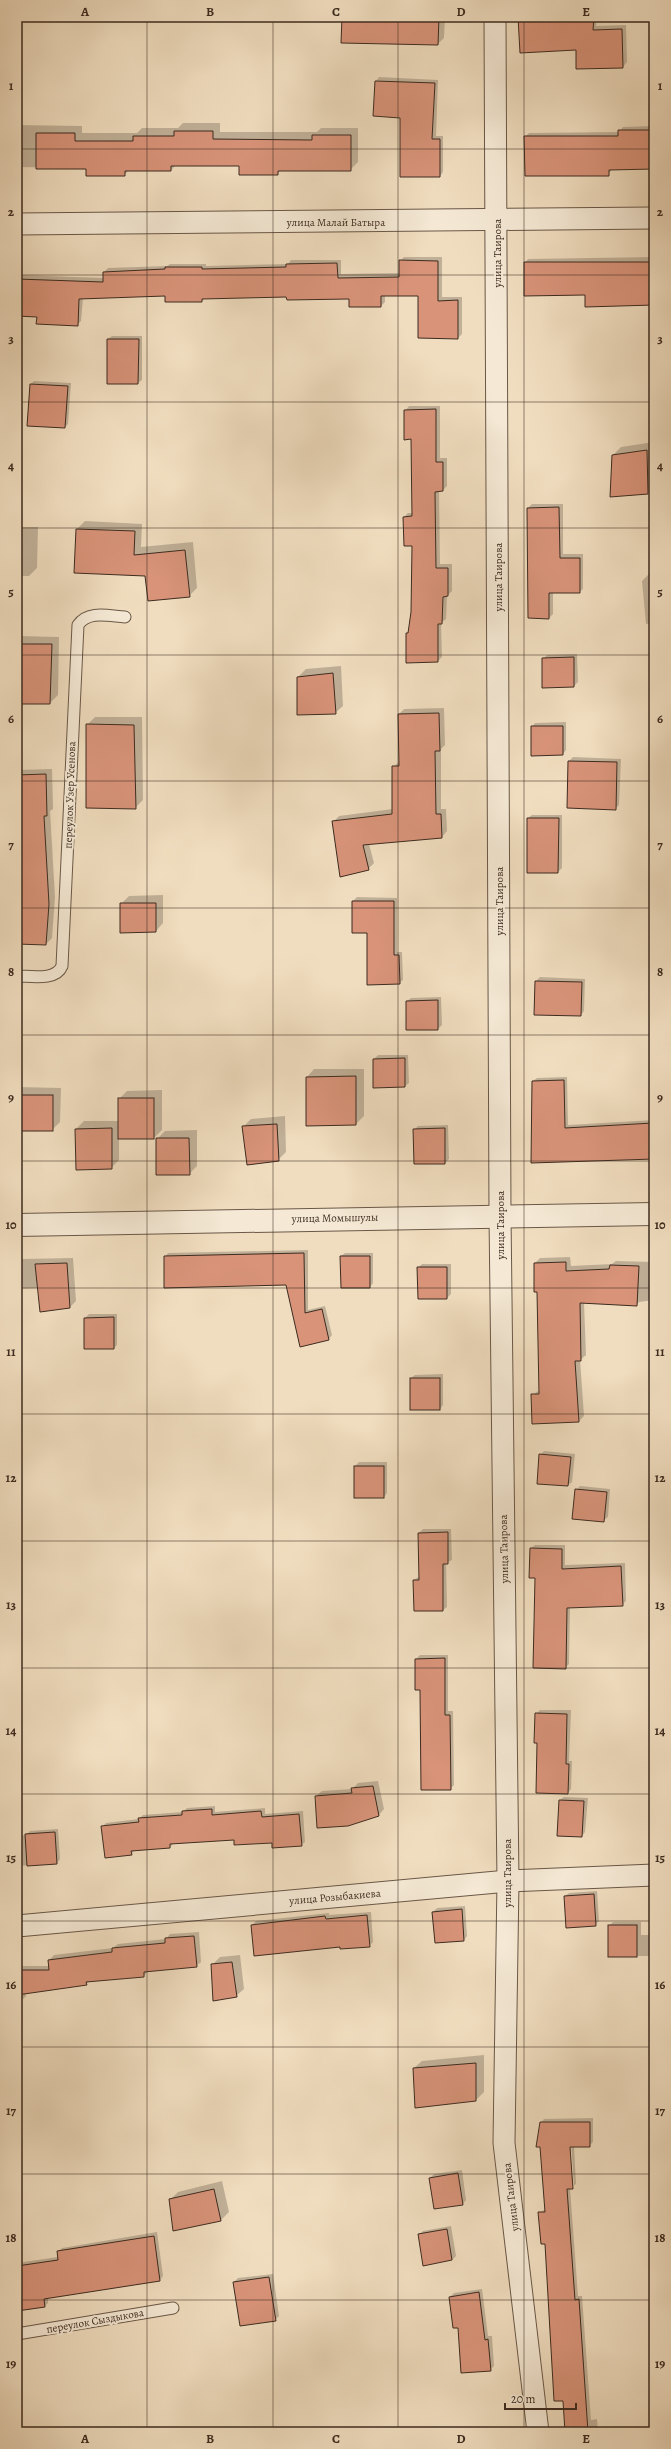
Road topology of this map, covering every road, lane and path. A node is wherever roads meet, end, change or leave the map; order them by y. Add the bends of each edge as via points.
1 (495, 17) edge
2 (654, 218) edge
3 (497, 220) junction
4 (17, 224) edge
5 (124, 617) dead end
6 (17, 976) edge
7 (654, 1214) edge
8 (500, 1215) junction
9 (17, 1225) edge
10 (654, 1875) edge
11 (508, 1881) junction
12 (17, 1926) edge
13 (173, 2308) dead end
14 (17, 2334) edge
15 (538, 2432) edge

1 - 3 street, улица Таирова
2 - 3 street, улица Малай Батыра
3 - 4 street, улица Малай Батыра
3 - 8 street, улица Таирова
5 - 6 lane, переулок Узер Усенова via 91,616 83,619 78,625 62,966 60,972 54,975
7 - 8 street, улица Момышулы
8 - 9 street, улица Момышулы
8 - 11 street, улица Таирова
10 - 11 street, улица Розыбакиева
11 - 12 street, улица Розыбакиева
11 - 15 street, улица Таирова via 504,2143
13 - 14 lane, переулок Сыздыкова

